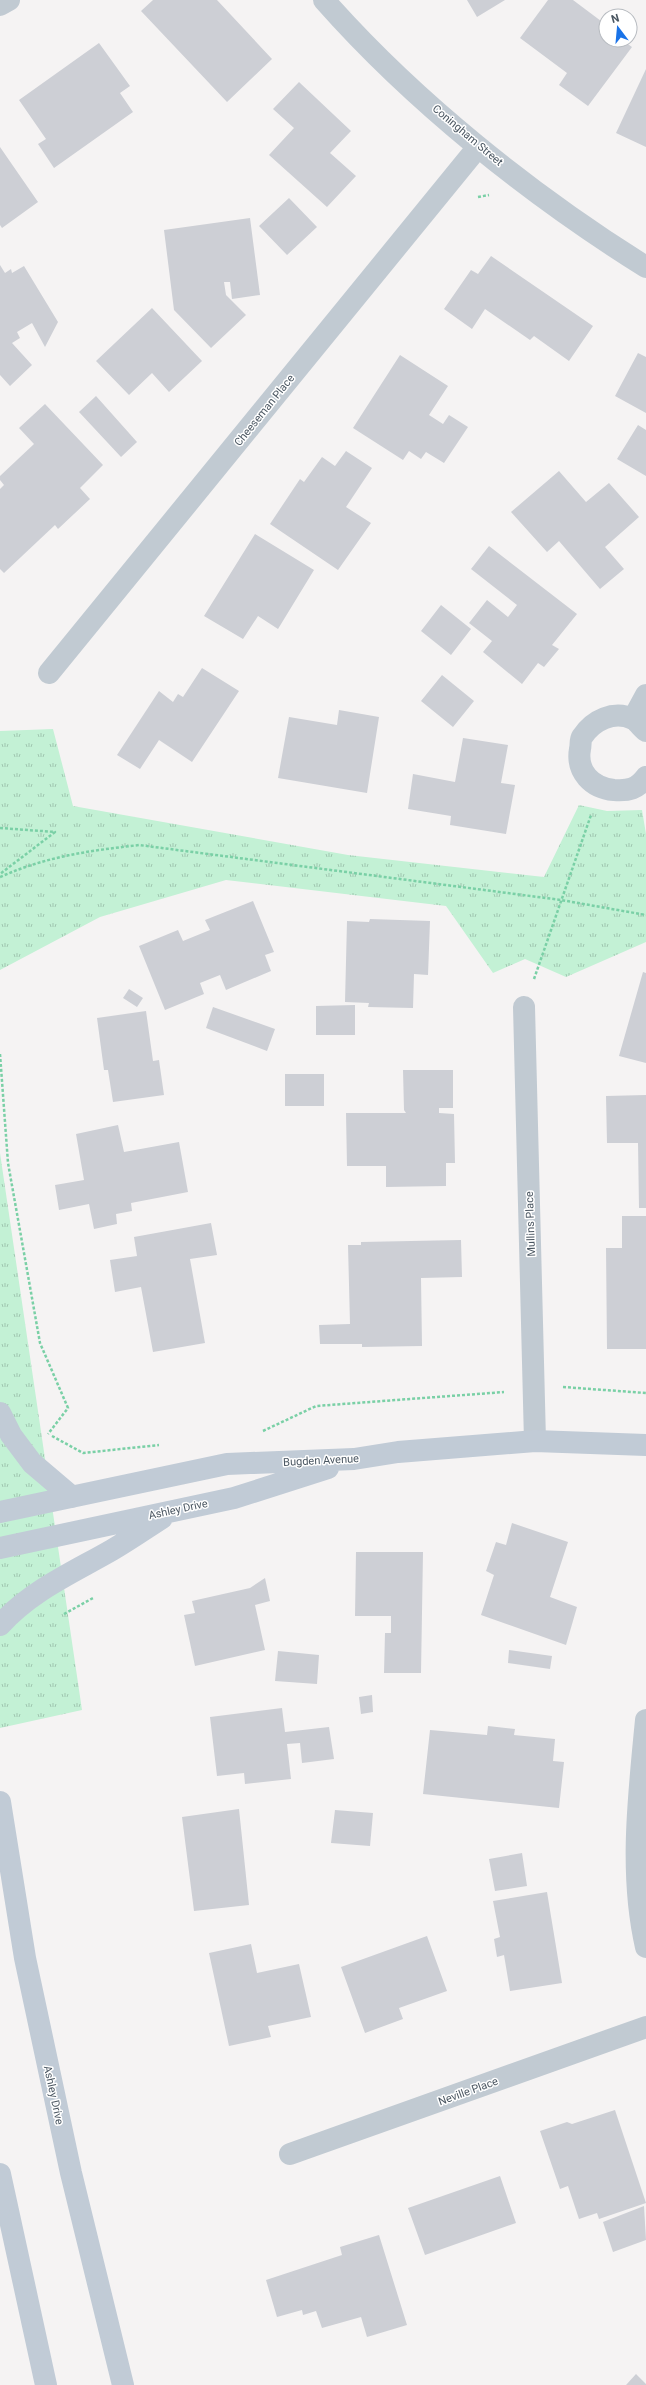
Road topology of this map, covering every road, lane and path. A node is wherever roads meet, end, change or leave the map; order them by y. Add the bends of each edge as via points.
1 (9, 0) edge
2 (324, 0) edge
3 (0, 5) edge
4 (478, 147) junction
5 (646, 267) edge
6 (49, 673) dead end
7 (646, 695) edge
8 (640, 725) edge
9 (646, 777) edge
10 (600, 788) junction
11 (0, 828) edge
12 (0, 874) edge
13 (0, 877) edge
14 (561, 900) junction
15 (646, 914) edge
16 (524, 1007) joint
17 (0, 1054) edge
18 (534, 1390) junction
19 (646, 1393) edge
20 (0, 1413) edge
21 (256, 1434) dead end
22 (535, 1441) junction
23 (162, 1445) dead end
24 (646, 1445) edge
25 (354, 1459) junction
26 (72, 1497) junction
27 (174, 1510) junction
28 (0, 1512) edge
29 (0, 1548) edge
30 (0, 1625) edge
31 (646, 1720) edge
32 (0, 1802) edge
33 (646, 1947) edge
34 (646, 2027) edge
35 (290, 2154) dead end
36 (0, 2174) edge
37 (46, 2385) edge
38 (123, 2385) edge

1 - 3 street
2 - 4 street, Coningham Street via 356,36
4 - 5 street, Coningham Street via 602,239
4 - 6 street, Cheeseman Place
7 - 8 street
8 - 10 street via 614,715 601,719 582,737 579,757 585,776
9 - 10 street via 639,785 627,791
10 - 14 path
11 - 12 path via 55,832
13 - 14 path via 20,868 74,852 139,845
14 - 15 path
14 - 16 path
16 - 18 street, Mullins Place
17 - 23 path via 8,1163 40,1343 68,1408 47,1434 83,1453
18 - 19 path via 561,1387
18 - 21 path via 316,1406
18 - 22 street, Mullins Place
20 - 26 main road via 11,1435 32,1463
22 - 24 main road, Bugden Avenue
22 - 25 main road, Bugden Avenue via 398,1452
25 - 26 main road, Bugden Avenue via 227,1464
25 - 27 main road, Ashley Drive via 234,1498
26 - 28 main road, Bugden Avenue
27 - 29 main road, Ashley Drive
27 - 30 main road via 112,1550 43,1588 14,1609
31 - 33 street via 637,1813 639,1918
32 - 38 main road, Ashley Drive via 28,1973 71,2173
34 - 35 street, Neville Place
36 - 37 main road

